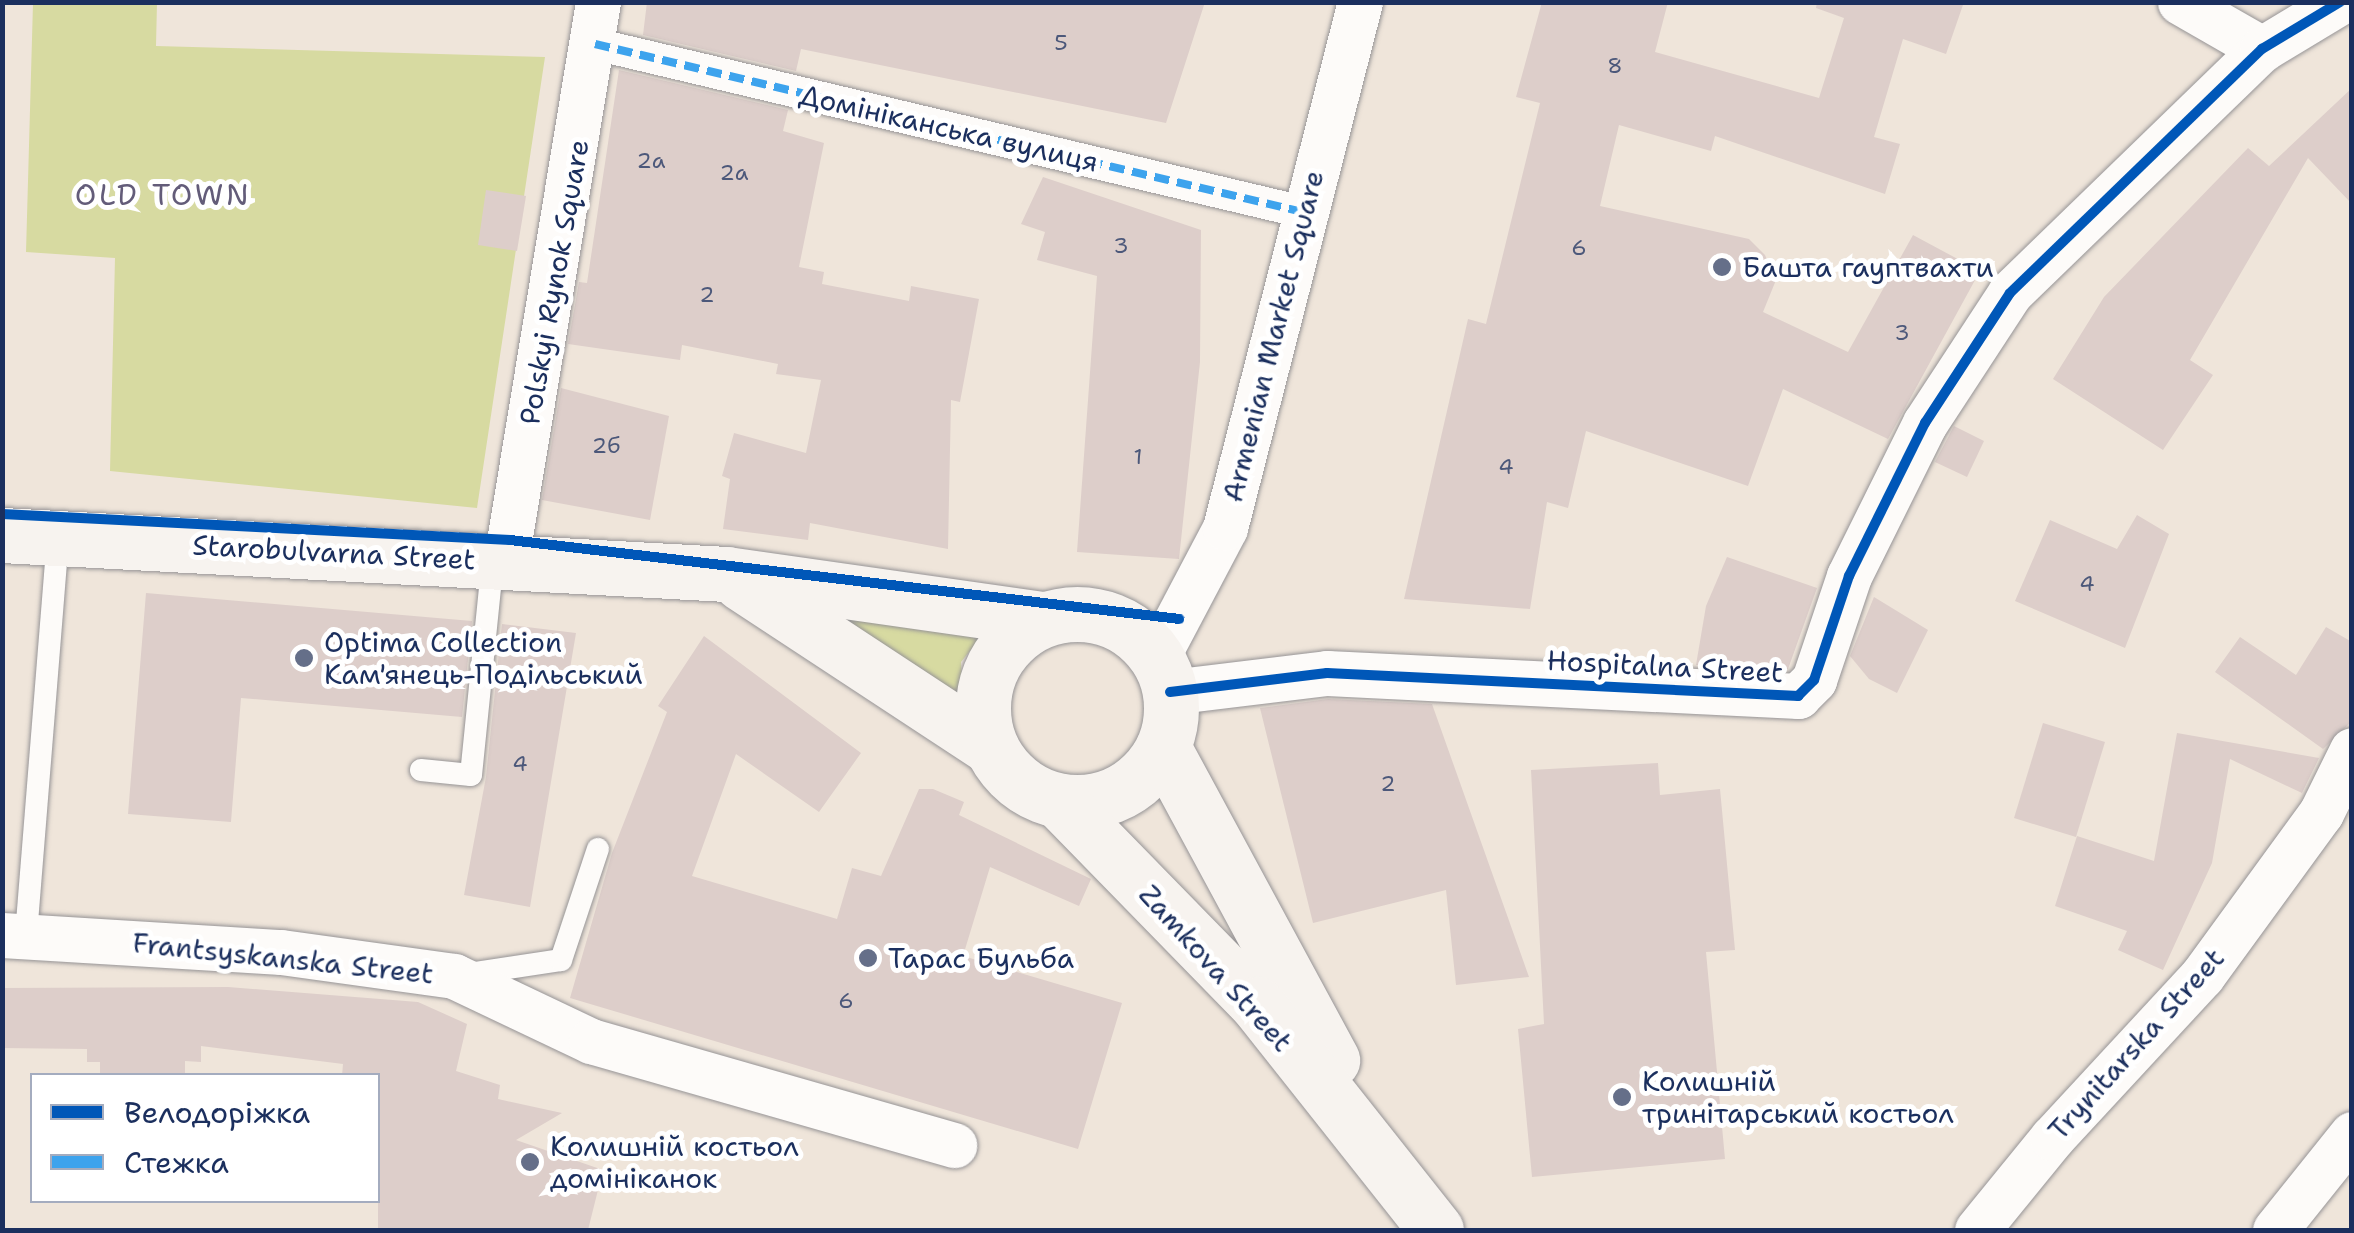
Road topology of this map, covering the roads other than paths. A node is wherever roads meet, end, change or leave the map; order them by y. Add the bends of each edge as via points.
1 (1360, 2) edge
2 (2180, 2) edge
3 (2340, 2) edge
4 (596, 23) edge
5 (2262, 49) junction
6 (1302, 212) junction
7 (2, 535) edge
8 (58, 538) junction
9 (500, 560) junction
10 (726, 574) junction
11 (1042, 620) junction
12 (1163, 674) junction
13 (991, 746) junction
14 (1163, 747) junction
15 (2352, 750) edge
16 (421, 770) dead end
17 (1059, 800) junction
18 (598, 849) dead end
19 (14, 935) edge
20 (454, 976) junction
21 (2352, 1134) edge
22 (954, 1145) dead end
23 (1419, 1211) edge
24 (1977, 1230) edge
25 (2275, 1230) edge

1 - 6 street, Armenian Market Square
2 - 5 street
3 - 5 street, Hospitalna Street
4 - 6 street, Домініканська вулиця
4 - 9 street, Polskyi Rynok Square
5 - 12 street, Hospitalna Street via 2010,293 1925,423 1850,576 1814,680 1798,696 1328,672
6 - 12 street, Armenian Market Square via 1224,528
7 - 8 main road, Starobulvarna Street
8 - 9 main road, Starobulvarna Street
8 - 19 lane
9 - 10 main road, Starobulvarna Street
9 - 16 lane via 470,775
10 - 11 main road, Starobulvarna Street
10 - 13 main road, Starobulvarna Street
11 - 12 main road via 1097,615 1120,624
11 - 13 main road via 1016,635 991,673 983,717
12 - 14 main road
13 - 17 main road via 1008,772
14 - 17 main road via 1150,768 1120,791 1084,802
14 - 23 main road, Zamkova Street
15 - 24 street, Trynitarska Street via 2321,813 2202,976
17 - 23 main road, Zamkova Street via 1256,1004
18 - 20 lane via 561,960
19 - 20 street, Frantsyskanska Street via 281,952
20 - 22 street, Frantsyskanska Street via 591,1041
21 - 25 street

